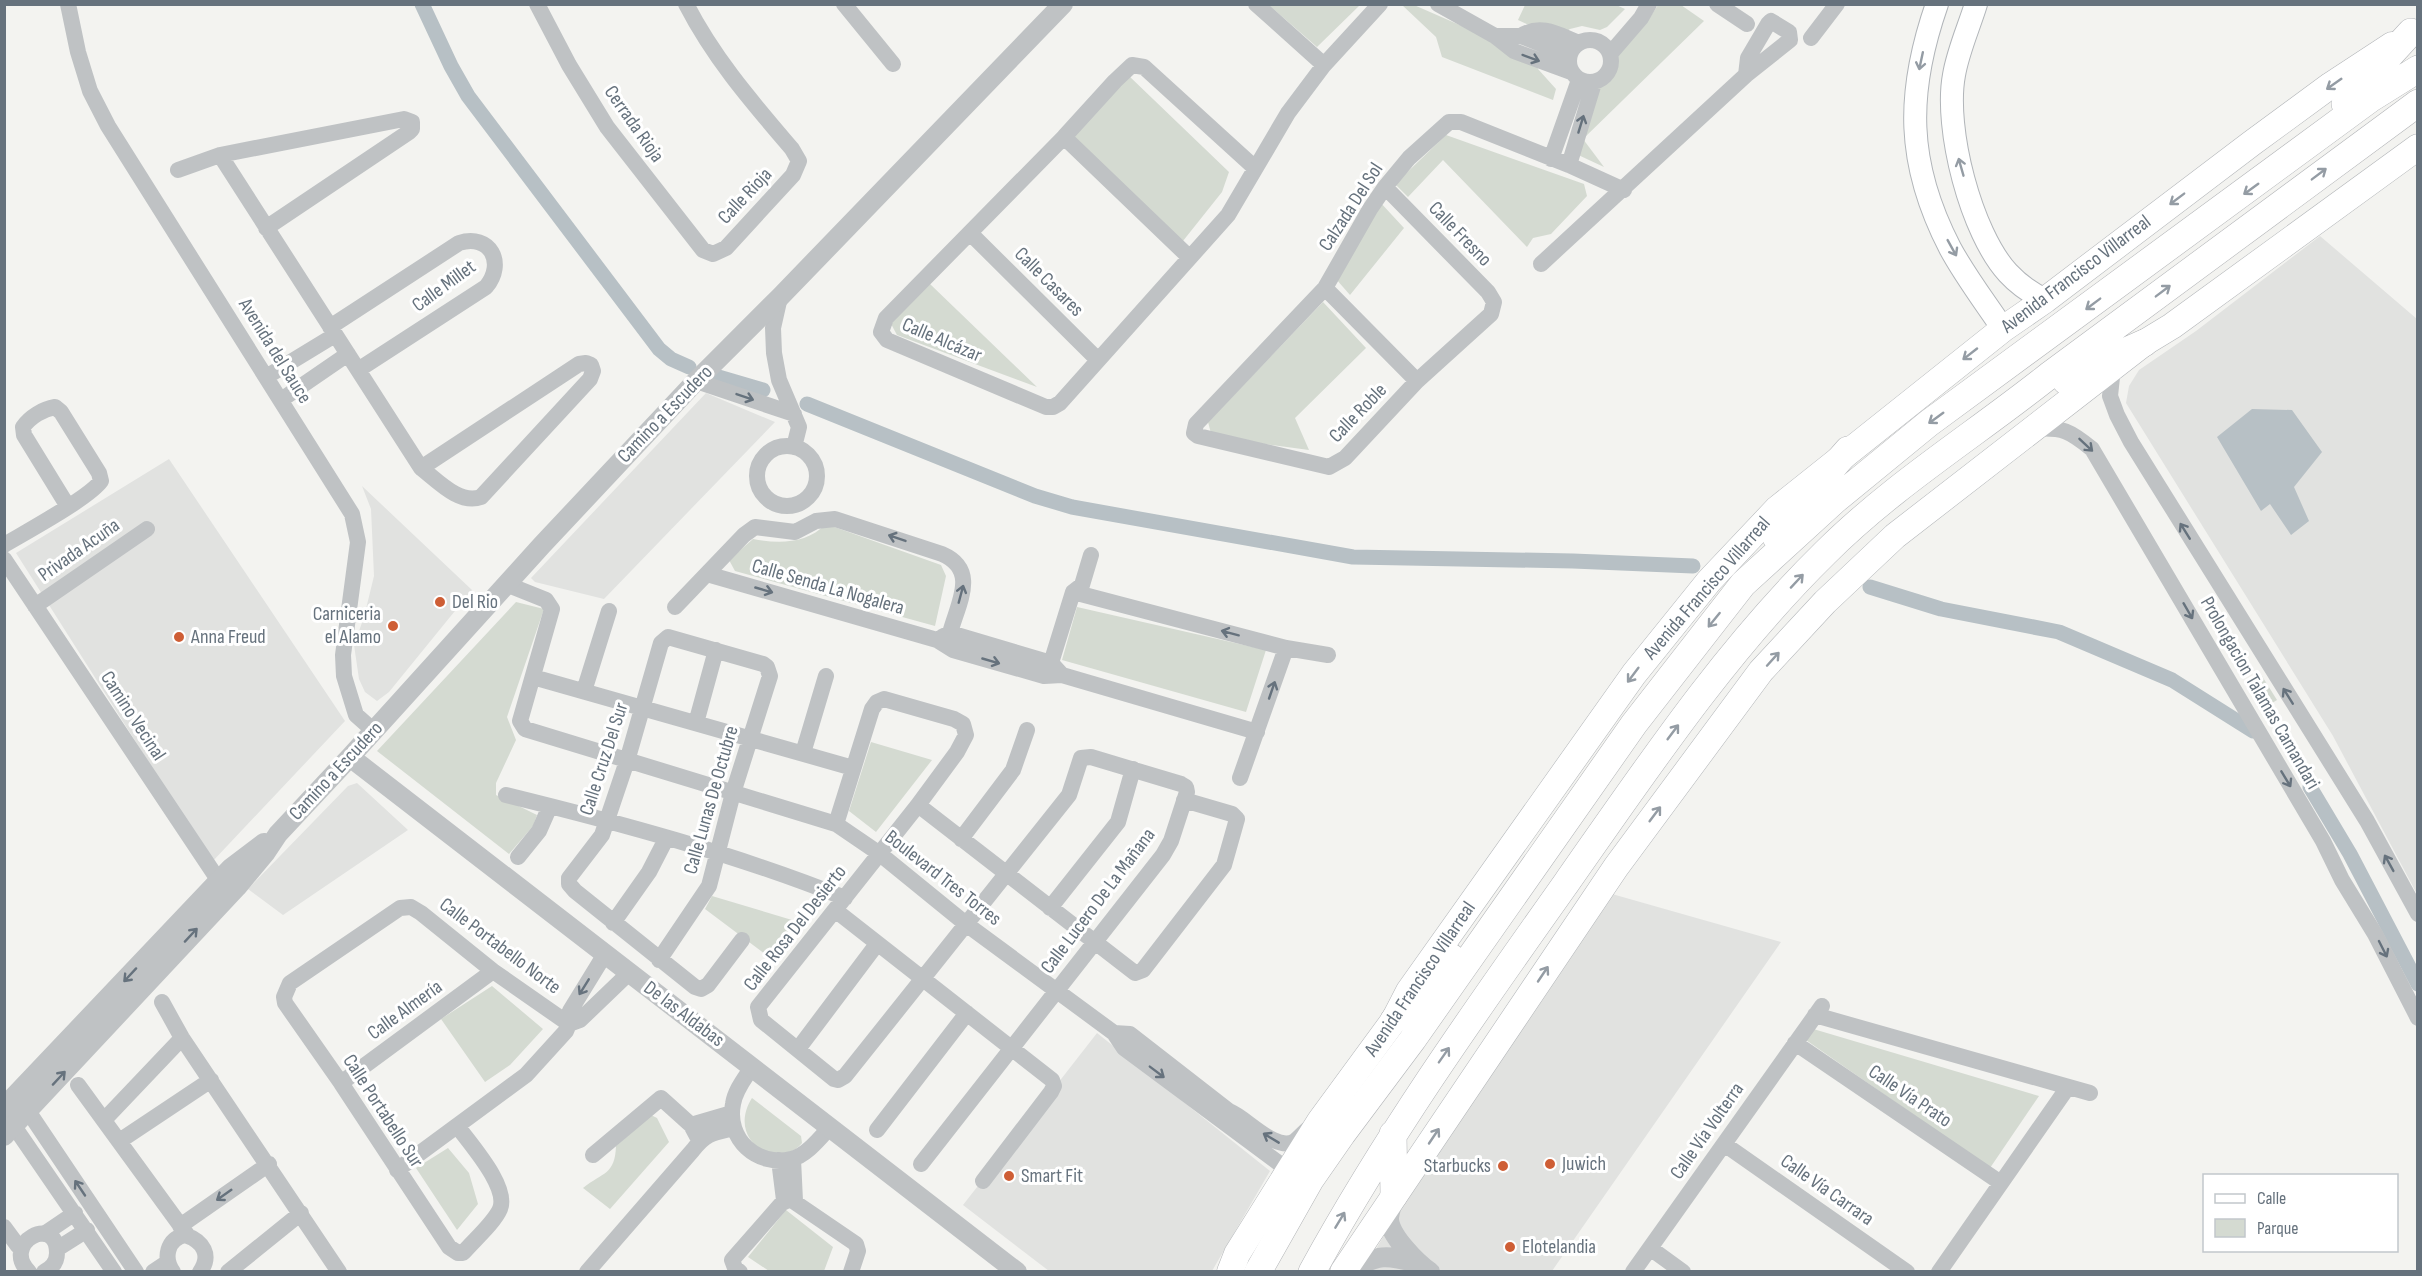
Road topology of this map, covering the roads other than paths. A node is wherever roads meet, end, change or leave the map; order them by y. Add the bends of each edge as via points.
1 (68, 4) edge
2 (537, 4) edge
3 (686, 4) edge
4 (844, 4) edge
5 (1063, 4) edge
6 (1256, 4) edge
7 (1380, 4) edge
8 (1438, 4) edge
9 (1649, 4) edge
10 (1717, 4) edge
11 (1837, 4) edge
12 (1937, 4) edge
13 (1976, 4) edge
14 (1747, 24) dead end
15 (2414, 30) edge
16 (1496, 36) junction
17 (1811, 38) dead end
18 (1610, 54) junction
19 (893, 64) dead end
20 (1324, 65) junction
21 (1578, 67) junction
22 (2418, 69) edge
23 (1746, 75) dead end
24 (2418, 103) edge
25 (1064, 136) junction
26 (2418, 147) edge
27 (220, 155) junction
28 (1551, 159) junction
29 (2290, 160) junction
30 (1569, 165) junction
31 (1255, 168) junction
32 (178, 171) dead end
33 (1385, 187) junction
34 (1624, 190) junction
35 (266, 228) junction
36 (970, 233) junction
37 (713, 254) joint
38 (1189, 257) junction
39 (1541, 264) dead end
40 (1325, 288) junction
41 (780, 297) junction
42 (2045, 300) junction
43 (1491, 314) joint
44 (2002, 329) junction
45 (339, 340) junction
46 (2144, 343) junction
47 (1098, 360) junction
48 (2113, 368) junction
49 (358, 370) junction
50 (696, 381) junction
51 (1418, 381) junction
52 (274, 389) junction
53 (794, 414) junction
54 (1998, 417) junction
55 (2033, 429) junction
56 (1194, 433) joint
57 (794, 447) junction
58 (1848, 450) junction
59 (421, 468) junction
60 (800, 503) junction
61 (67, 505) junction
62 (780, 505) junction
63 (811, 522) junction
64 (773, 528) junction
65 (147, 529) dead end
66 (4, 545) edge
67 (1091, 555) dead end
68 (4, 559) edge
69 (707, 574) junction
70 (506, 584) junction
71 (1743, 584) junction
72 (1073, 592) junction
73 (35, 606) junction
74 (675, 607) dead end
75 (609, 611) dead end
76 (944, 636) junction
77 (1286, 648) junction
78 (716, 650) junction
79 (1328, 655) dead end
80 (1057, 669) junction
81 (826, 676) dead end
82 (533, 677) junction
83 (584, 691) junction
84 (642, 708) junction
85 (696, 723) junction
86 (1027, 730) dead end
87 (374, 731) junction
88 (1257, 732) junction
89 (752, 739) junction
90 (803, 753) junction
91 (350, 757) junction
92 (627, 761) junction
93 (853, 768) junction
94 (1133, 770) junction
95 (1240, 778) dead end
96 (733, 793) junction
97 (506, 795) dead end
98 (1184, 800) junction
99 (918, 805) junction
100 (550, 806) junction
101 (607, 819) junction
102 (836, 824) junction
103 (666, 839) junction
104 (961, 839) junction
105 (719, 854) junction
106 (880, 854) junction
107 (518, 857) dead end
108 (1537, 860) junction
109 (1006, 874) junction
110 (223, 888) junction
111 (840, 904) junction
112 (1050, 909) junction
113 (2418, 914) edge
114 (614, 923) junction
115 (966, 924) junction
116 (742, 940) dead end
117 (1094, 943) junction
118 (877, 944) junction
119 (605, 954) junction
120 (659, 960) junction
121 (494, 971) junction
122 (629, 973) junction
123 (923, 979) junction
124 (290, 983) joint
125 (1057, 991) junction
126 (162, 1002) dead end
127 (967, 1013) junction
128 (2418, 1018) edge
129 (1394, 1020) junction
130 (569, 1024) junction
131 (182, 1038) junction
132 (1795, 1043) junction
133 (1012, 1048) junction
134 (798, 1049) junction
135 (752, 1067) junction
136 (211, 1080) junction
137 (341, 1083) junction
138 (78, 1085) dead end
139 (2068, 1087) junction
140 (2090, 1093) dead end
141 (16, 1105) edge
142 (1226, 1116) junction
143 (105, 1119) junction
144 (733, 1121) junction
145 (1320, 1121) junction
146 (8, 1125) edge
147 (458, 1127) junction
148 (830, 1127) junction
149 (878, 1130) dead end
150 (695, 1133) junction
151 (1393, 1134) junction
152 (120, 1140) junction
153 (1724, 1143) junction
154 (593, 1155) dead end
155 (786, 1160) junction
156 (269, 1164) junction
157 (921, 1164) dead end
158 (397, 1170) junction
159 (1288, 1170) junction
160 (983, 1181) dead end
161 (2001, 1183) junction
162 (1394, 1195) junction
163 (793, 1202) junction
164 (97, 1213) junction
165 (302, 1213) junction
166 (81, 1222) junction
167 (5, 1229) edge
168 (184, 1231) junction
169 (44, 1234) junction
170 (18, 1246) junction
171 (1650, 1248) junction
172 (57, 1250) junction
173 (1424, 1267) edge
174 (205, 1269) edge
175 (168, 1270) edge
176 (29, 1272) edge
177 (44, 1272) edge
178 (114, 1272) edge
179 (136, 1272) edge
180 (228, 1272) edge
181 (339, 1272) edge
182 (587, 1272) edge
183 (740, 1272) edge
184 (851, 1272) edge
185 (1017, 1272) edge
186 (1230, 1272) edge
187 (1258, 1272) edge
188 (1312, 1272) edge
189 (1343, 1272) edge
190 (1350, 1272) edge
191 (1633, 1272) edge
192 (1683, 1272) edge
193 (1907, 1272) edge
194 (1939, 1272) edge

1 - 52 street, Avenida del Sauce via 90,91
2 - 37 street, Cerrada Rioja via 568,65 607,127 703,250
3 - 37 street, Calle Rioja via 738,87 799,160 793,175 726,248
4 - 19 street
5 - 41 street, Camino a Escudero
6 - 20 street
7 - 20 street, Calle Alcázar
8 - 16 street
9 - 18 street
10 - 14 street
11 - 17 street
12 -> 44 main road via 1916,83 1914,126 1919,162 1932,207 1951,248
42 -> 13 main road via 2023,288 1992,252 1978,223 1958,155 1952,127 1954,74
15 - 29 highway
15 -> 42 main road, Avenida Francisco Villarreal via 2331,85
16 -> 21 street via 1514,51
16 - 21 street via 1521,36 1538,29
18 - 21 street via 1606,75
18 - 21 street via 1600,43 1586,40
20 - 31 street, Calle Alcázar via 1288,113
21 - 28 street
30 -> 21 street
22 - 29 highway, Avenida Francisco Villarreal via 2370,99
23 - 34 street
54 -> 24 highway
25 - 31 street, Calle Alcázar via 1128,68 1138,65
25 - 36 street, Calle Alcázar
25 - 38 street
26 - 46 main road
27 - 32 street
27 - 35 street
27 - 35 street via 404,119 412,122 409,132
28 - 30 street, Calzada Del Sol
28 - 33 street, Calzada Del Sol via 1452,121 1409,158
29 -> 71 highway, Avenida Francisco Villarreal via 1929,423 1835,500
30 - 34 street, Calzada Del Sol
31 - 38 street, Calle Alcázar via 1228,215
33 - 40 street, Calzada Del Sol
33 - 43 street, Calle Fresno via 1488,292 1494,302
34 - 39 street
35 - 45 street
36 - 47 street, Calle Casares
36 - 47 street, Calle Alcázar via 886,318 881,332 887,340 1046,407 1066,399
38 - 47 street, Calle Alcázar
40 - 51 street
40 - 56 street, Calzada Del Sol via 1196,424
41 - 50 street, Camino a Escudero
41 - 53 street via 773,328 774,353 779,380
42 - 44 main road, Avenida Francisco Villarreal
43 - 51 street, Calle Roble
44 -> 58 main road, Avenida Francisco Villarreal
45 - 49 street
45 - 49 street, Calle Millet via 459,243 474,240 489,248 496,267 486,287
45 - 52 street
45 - 52 street
46 - 48 main road
46 - 54 highway
48 - 55 main road
113 -> 48 street via 2367,821 2131,442 2110,396
49 - 59 street
50 -> 53 street
50 - 70 street, Camino a Escudero
51 - 56 street, Calle Roble via 1345,458 1329,467
52 - 87 street, Avenida del Sauce via 346,502 356,527 344,676 356,715
53 - 57 street via 799,427
151 -> 54 highway via 1453,1043 1723,665 1797,581 1857,522
55 -> 128 street, Prolongacion Talamas Camandari via 2056,428 2073,433 2092,449 2323,841
162 -> 55 main road via 1616,867 1761,671 1825,602 1896,536
57 - 60 street via 811,459 816,478 814,488
57 - 62 street via 773,449 759,464 758,484 763,494
58 - 71 highway via 1807,497
58 -> 129 main road, Avenida Francisco Villarreal via 1777,509 1709,580 1634,674 1409,991
59 - 59 street via 461,498 481,497 590,379 591,365 579,364
60 - 62 street
60 - 63 street
61 - 61 street via 101,481 68,422 55,407 23,427 24,435
61 - 66 street
62 - 64 street
63 - 64 street, Calle Senda La Nogalera via 795,532
76 -> 63 street via 964,581 960,566 952,558 843,520
64 - 69 street, Calle Senda La Nogalera via 750,530
65 - 73 street, Privada Acuña
67 - 72 street via 1082,585
68 - 73 street, Camino Vecinal
69 - 74 street, Calle Senda La Nogalera
69 -> 76 street, Calle Senda La Nogalera
70 - 82 street via 551,604
70 - 87 street, Camino a Escudero
71 -> 108 highway, Avenida Francisco Villarreal via 1634,724
77 -> 72 street
72 - 80 street
73 - 110 street, Camino Vecinal
75 - 83 street
76 - 80 street, Calle Senda La Nogalera
77 - 79 street
88 -> 77 street
78 - 84 street, Calle Cruz Del Sur via 668,637 661,643
78 - 85 street
78 - 89 street, Calle Lunas De Octubre via 763,664 770,672
80 - 88 street, Calle Senda La Nogalera
81 - 90 street
82 - 83 street
82 - 92 street, Boulevard Tres Torres via 520,721 525,729
83 - 84 street
84 - 85 street
84 - 92 street, Calle Cruz Del Sur
85 - 89 street
86 - 104 street via 1013,770
87 - 91 street, Camino a Escudero
88 - 95 street
89 - 90 street
89 - 96 street, Calle Lunas De Octubre
90 - 93 street
91 - 110 street, Camino a Escudero via 266,852
91 - 119 street, De las Aldabas
92 - 96 street, Boulevard Tres Torres
92 - 101 street, Calle Cruz Del Sur
93 - 99 street, Calle Rosa Del Desierto via 872,709 880,699 960,721 966,735
93 - 102 street
94 - 98 street via 1181,784 1186,788
94 - 109 street via 1081,758 1069,795
94 - 112 street via 1118,822
96 - 102 street, Boulevard Tres Torres
96 - 105 street, Calle Lunas De Octubre
97 - 100 street
98 - 117 street, Calle Lucero De La Mañana via 1163,855
98 - 117 street via 1232,814 1237,819 1224,865 1140,973 1129,970
99 - 104 street
99 - 106 street, Calle Rosa Del Desierto
100 - 101 street
100 - 107 street via 539,831
101 - 103 street
101 - 114 street, Calle Cruz Del Sur via 602,835 569,878 571,888
102 - 106 street, Boulevard Tres Torres
103 - 105 street
103 - 114 street
104 - 109 street
105 - 111 street
105 - 120 street, Calle Lunas De Octubre via 704,895
106 - 111 street, Calle Rosa Del Desierto
106 - 115 street, Boulevard Tres Torres
108 - 129 highway
108 - 187 highway, Avenida Francisco Villarreal via 1310,1180
109 - 112 street
109 - 115 street
110 - 141 street, Camino a Escudero
111 - 118 street
111 - 134 street, Calle Rosa Del Desierto via 758,1007 761,1020
112 - 117 street
114 - 120 street
115 - 123 street, Calle Rosa Del Desierto
115 - 125 street, Boulevard Tres Torres
116 - 120 street via 701,989
117 - 125 street, Calle Lucero De La Mañana
118 - 123 street
118 - 134 street
119 - 122 street, De las Aldabas
119 -> 130 street via 570,1011
121 - 124 street, Calle Portabello Norte via 422,913 404,907
121 - 130 street, Calle Portabello Norte
121 - 137 street, Calle Almería
122 - 130 street via 580,1020
122 - 135 street, De las Aldabas
123 - 127 street
123 - 134 street, Calle Rosa Del Desierto via 842,1079 834,1079
124 - 137 street, Calle Portabello Sur via 285,1003
125 - 133 street, Calle Lucero De La Mañana
125 - 142 street, Boulevard Tres Torres via 1114,1034 1124,1048
126 - 131 street
127 - 133 street
127 - 149 street
129 - 145 main road, Avenida Francisco Villarreal
130 - 147 street via 526,1075
131 - 136 street
131 - 143 street
132 - 139 street, Calle Vía Volterra via 1818,1011
132 - 153 street, Calle Vía Volterra
132 - 161 street, Calle Vía Prato
133 - 157 street, Calle Lucero De La Mañana
133 - 160 street via 1052,1080 1054,1086
135 - 144 street via 735,1094
135 - 148 street, De las Aldabas
136 - 152 street
136 - 156 street
137 - 158 street, Calle Portabello Sur
138 - 143 street
139 - 140 street, Calle Vía Volterra
139 - 161 street
141 - 146 street, Camino a Escudero
164 -> 141 street
145 -> 142 street via 1294,1141 1282,1143 1273,1141 1241,1116
142 - 159 street, Boulevard Tres Torres
143 - 152 street
144 - 150 street
144 - 155 street via 746,1148 764,1159
145 - 159 main road, Avenida Francisco Villarreal
146 - 166 street
147 - 158 street
147 - 158 street, Calle Portabello Sur via 494,1177 501,1204 496,1216 463,1253 449,1247
148 - 155 street via 815,1143
148 - 185 street, De las Aldabas
150 - 154 street via 664,1098 658,1098
150 - 182 street via 693,1150
151 - 162 highway
188 -> 151 highway
152 - 168 street
153 - 171 street, Calle Vía Volterra
153 - 193 street, Calle Vía Carrara
155 - 163 street
156 - 165 street
156 -> 168 street
159 - 186 main road, Avenida Francisco Villarreal
161 - 194 street
162 - 173 street via 1389,1221 1400,1241
162 - 189 main road
163 - 183 street via 732,1260
163 - 184 street via 856,1244 858,1251
164 - 166 street
164 - 179 street
165 - 180 street
165 - 181 street
166 - 169 street
166 - 172 street
166 - 178 street
167 - 170 street
168 - 174 street via 205,1250
168 - 175 street via 169,1248
169 - 170 street via 33,1233
169 - 172 street via 53,1240
170 - 176 street via 17,1257
171 - 191 street, Calle Vía Volterra
171 - 192 street
172 - 177 street via 56,1260
173 - 190 street via 1388,1256 1375,1257

